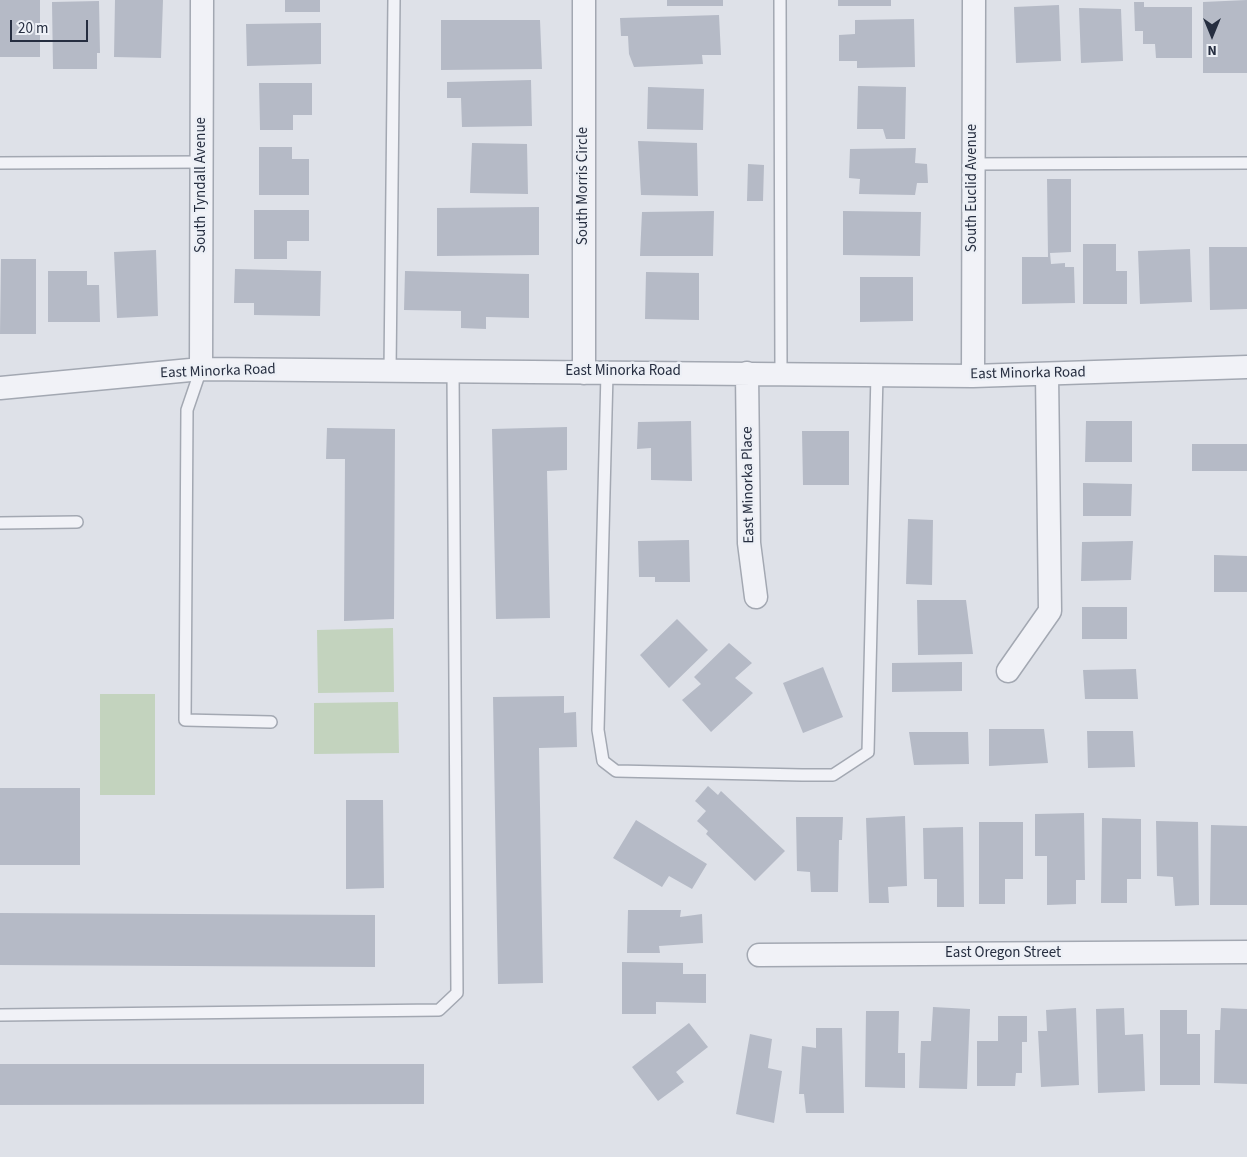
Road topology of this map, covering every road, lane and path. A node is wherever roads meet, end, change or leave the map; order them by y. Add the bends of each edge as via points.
1 (202, 0) edge
2 (394, 0) edge
3 (584, 0) edge
4 (780, 0) edge
5 (974, 0) edge
6 (202, 162) junction
7 (0, 163) edge
8 (1247, 163) edge
9 (973, 164) junction
10 (1247, 367) edge
11 (201, 369) junction
12 (390, 371) junction
13 (452, 371) junction
14 (584, 372) junction
15 (747, 372) junction
16 (607, 373) junction
17 (781, 373) junction
18 (877, 374) junction
19 (1047, 374) junction
20 (973, 376) junction
21 (0, 388) edge
22 (77, 522) dead end
23 (0, 523) edge
24 (756, 598) dead end
25 (1008, 671) dead end
26 (271, 722) dead end
27 (1247, 952) edge
28 (760, 955) dead end
29 (0, 1015) edge

1 - 6 street, South Tyndall Avenue
2 - 12 lane
3 - 14 street, South Morris Circle
4 - 17 lane
5 - 9 street, South Euclid Avenue
6 - 7 lane
6 - 11 street, South Tyndall Avenue
8 - 9 lane
9 - 20 street, South Euclid Avenue
10 - 19 street, East Minorka Road
11 - 12 street, East Minorka Road
11 - 21 street, East Minorka Road
11 - 26 lane via 187,410 185,720
12 - 13 street, East Minorka Road
13 - 14 street, East Minorka Road
13 - 29 lane via 457,993 440,1010
14 - 16 street, East Minorka Road
15 - 16 street, East Minorka Road
15 - 17 street, East Minorka Road
15 - 24 street, East Minorka Place via 749,543
16 - 18 lane via 598,730 604,761 616,771 802,775 833,775 868,752
17 - 18 street, East Minorka Road
18 - 20 street, East Minorka Road
19 - 20 street, East Minorka Road
19 - 25 street via 1050,611
22 - 23 lane
27 - 28 street, East Oregon Street

